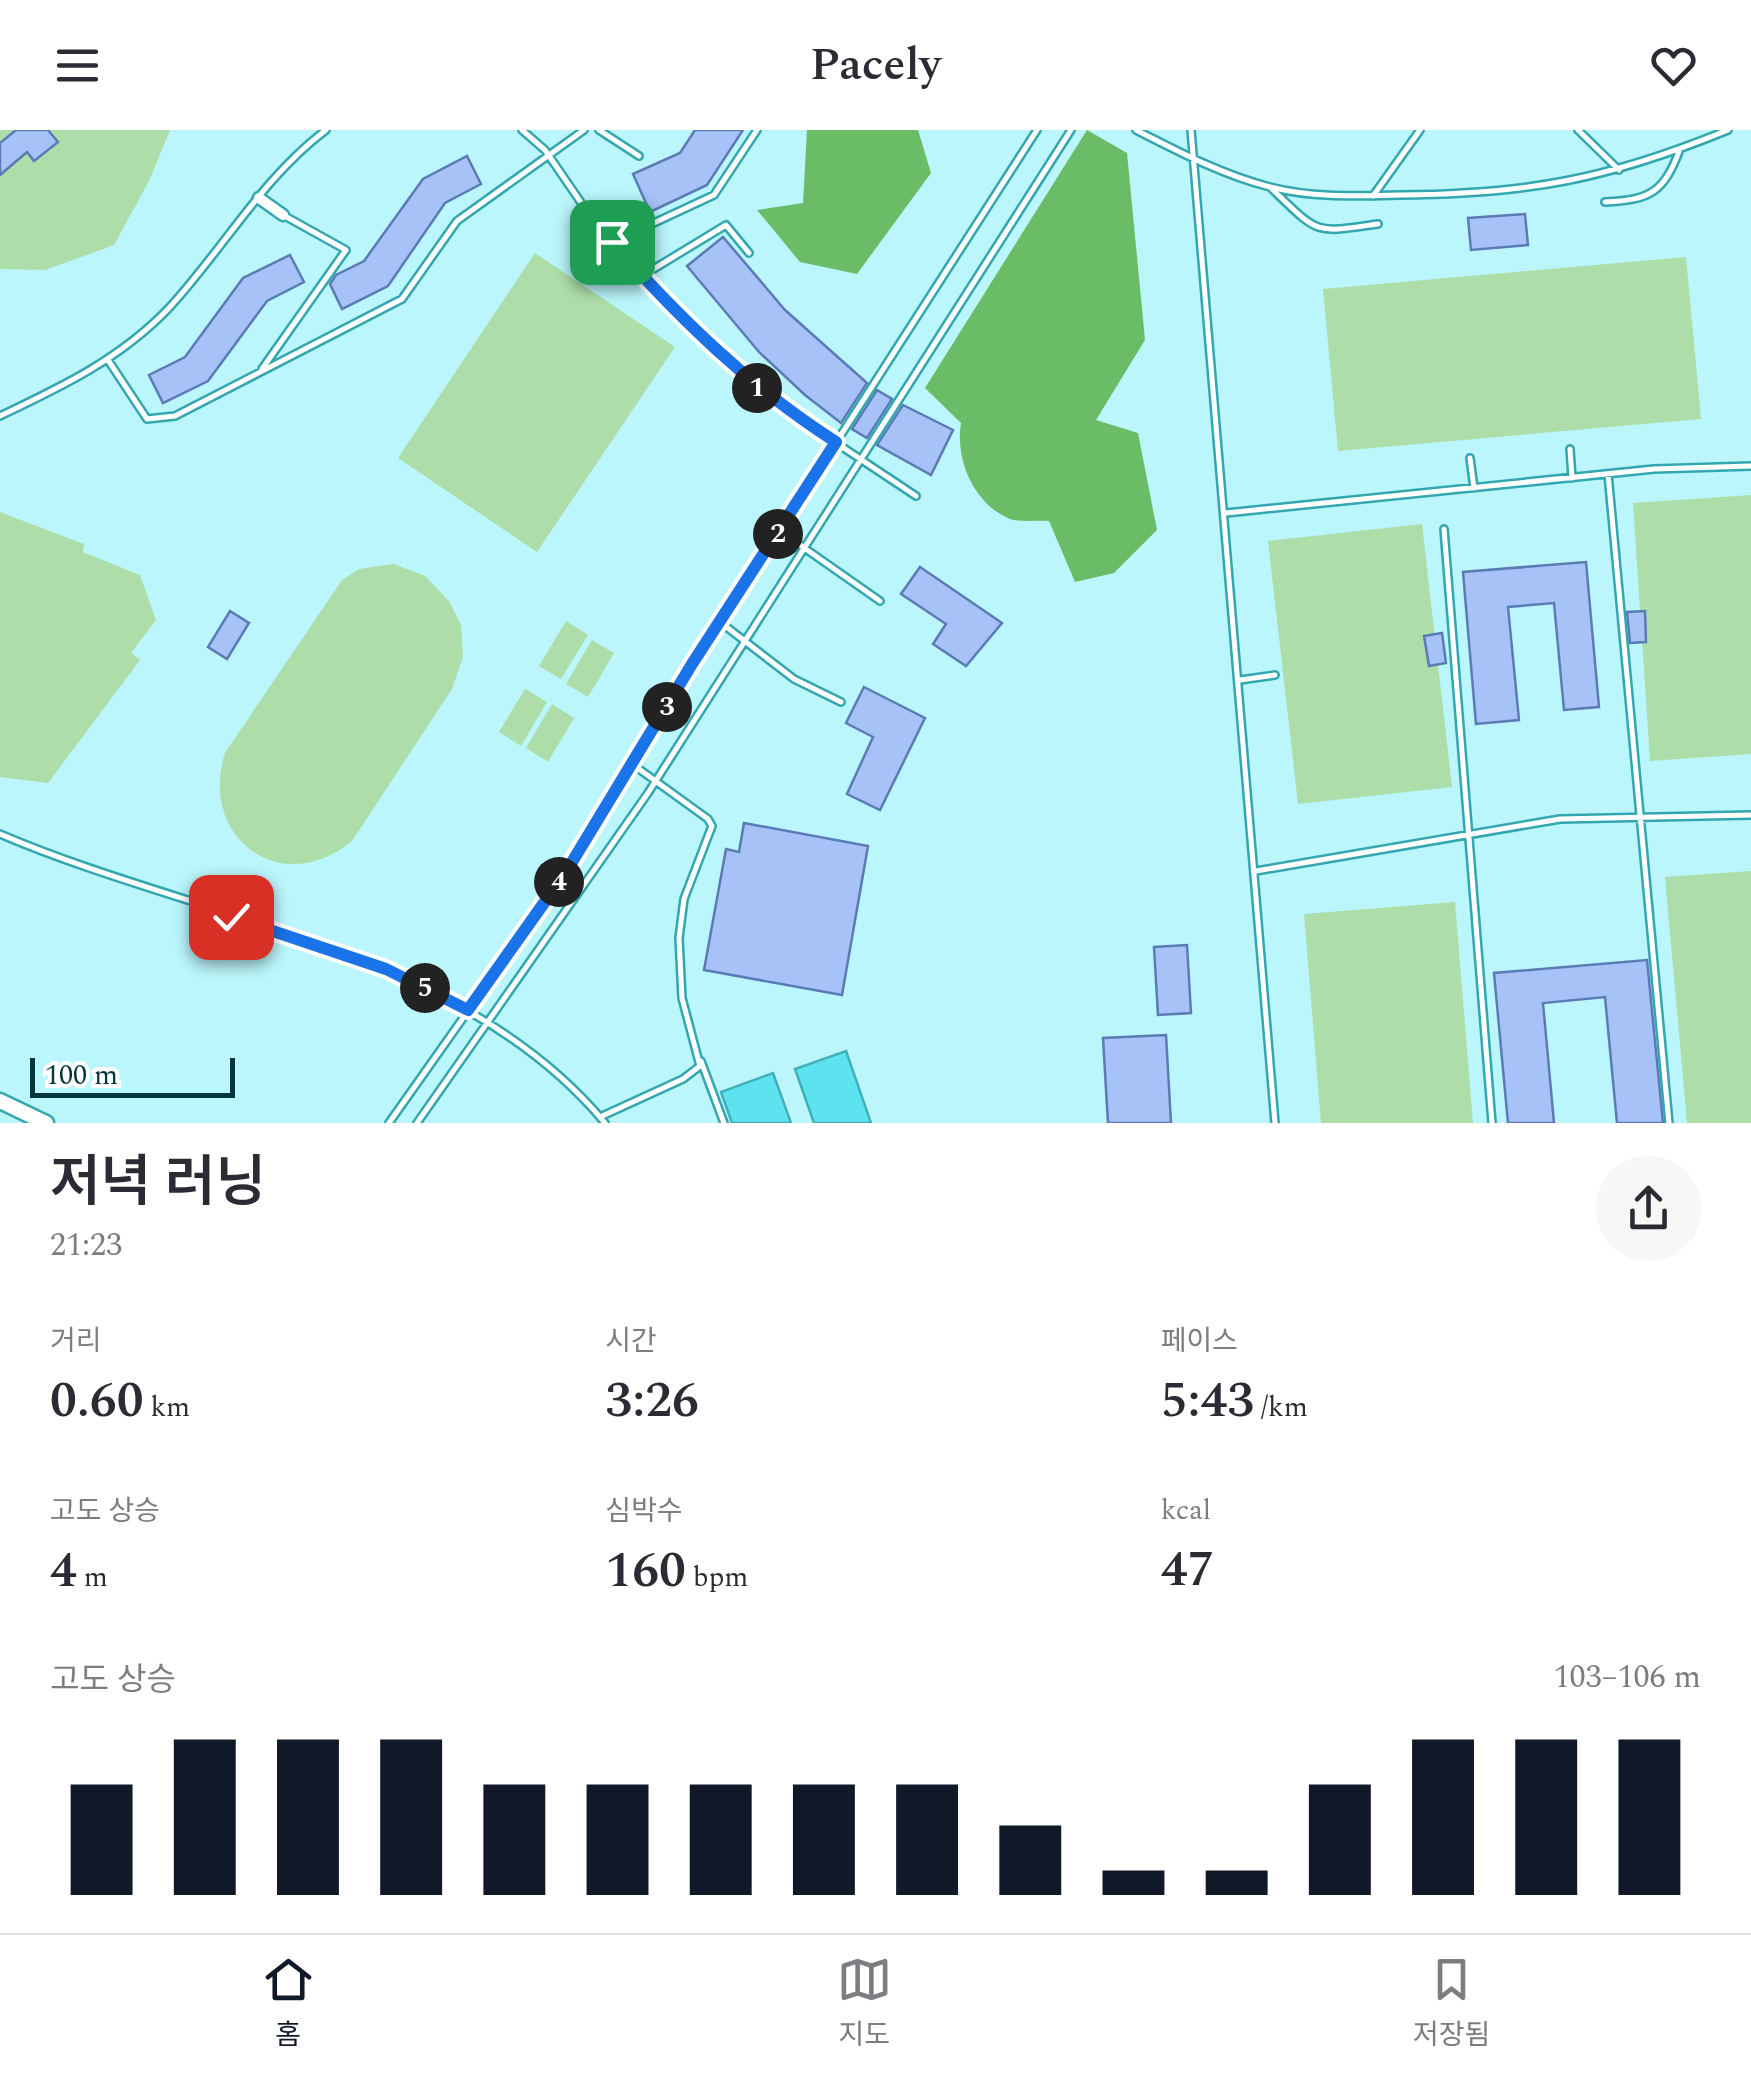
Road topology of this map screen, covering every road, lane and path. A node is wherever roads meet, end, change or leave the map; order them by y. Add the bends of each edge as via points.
1 (326, 130) edge
2 (522, 130) edge
3 (584, 130) edge
4 (599, 130) edge
5 (757, 130) edge
6 (1037, 130) edge
7 (1071, 130) edge
8 (1136, 130) edge
9 (1191, 130) edge
10 (1420, 130) edge
11 (1578, 130) edge
12 (1728, 130) edge
13 (1680, 150) junction
14 (639, 156) dead end
15 (549, 157) junction
16 (1194, 159) junction
17 (1618, 170) junction
18 (1270, 187) junction
19 (1373, 196) junction
20 (259, 198) junction
21 (1605, 202) dead end
22 (284, 215) joint
23 (1378, 224) dead end
24 (612, 242) junction
25 (750, 253) dead end
26 (642, 276) junction
27 (108, 360) junction
28 (259, 373) junction
29 (0, 416) edge
30 (836, 442) junction
31 (1570, 449) dead end
32 (862, 457) junction
33 (1470, 458) dead end
34 (1751, 466) edge
35 (1608, 474) junction
36 (1572, 478) junction
37 (1474, 488) junction
38 (916, 496) dead end
39 (1226, 513) junction
40 (1444, 528) dead end
41 (780, 531) junction
42 (802, 548) junction
43 (880, 601) dead end
44 (720, 622) junction
45 (743, 640) junction
46 (1275, 675) dead end
47 (1240, 680) junction
48 (840, 702) dead end
49 (632, 764) junction
50 (656, 782) junction
51 (1751, 815) edge
52 (1642, 818) junction
53 (0, 834) edge
54 (1468, 834) junction
55 (1256, 870) junction
56 (468, 1010) junction
57 (487, 1023) junction
58 (700, 1058) junction
59 (0, 1102) edge
60 (603, 1120) edge
61 (46, 1123) edge
62 (388, 1123) edge
63 (417, 1123) edge
64 (724, 1123) edge
65 (1275, 1123) edge
66 (1492, 1123) edge
67 (1669, 1123) edge

1 - 20 lane
2 - 15 lane
3 - 15 lane
4 - 14 lane
5 - 24 lane via 714,195
6 - 30 lane
7 - 32 lane
8 - 16 lane
9 - 16 lane
10 - 19 lane
11 - 17 lane
12 - 13 lane
13 - 17 lane
13 - 21 lane via 1654,193
15 - 24 lane
15 - 28 lane via 457,221 402,299
16 - 18 lane
16 - 39 lane
17 - 19 lane via 1535,189
18 - 19 lane
18 - 23 lane via 1319,230
20 - 22 street
20 - 27 lane via 166,310
22 - 28 lane via 346,250
24 - 26 lane
25 - 26 lane via 726,224
26 - 30 lane via 740,373
27 - 28 lane via 148,419 158,421
27 - 29 lane
30 - 32 lane
30 - 41 lane
31 - 36 lane
32 - 38 lane
32 - 42 lane
33 - 37 lane
34 - 35 lane
35 - 36 lane
35 - 52 lane
36 - 37 lane
37 - 39 lane
39 - 47 lane
40 - 54 lane
41 - 42 lane
41 - 44 lane
42 - 43 lane
42 - 45 lane
44 - 45 lane
44 - 49 lane
45 - 48 lane via 794,679
45 - 50 lane
46 - 47 lane
47 - 55 lane
49 - 50 lane
49 - 56 lane
50 - 57 lane
50 - 58 lane via 712,826 684,899 679,938 682,998
51 - 52 lane
52 - 54 lane via 1560,819
52 - 67 lane
53 - 56 lane via 386,969
54 - 55 lane
54 - 66 lane
55 - 65 lane
56 - 57 lane
56 - 62 lane
57 - 60 lane
57 - 63 lane
58 - 60 lane via 693,1074
58 - 64 lane
59 - 61 street

